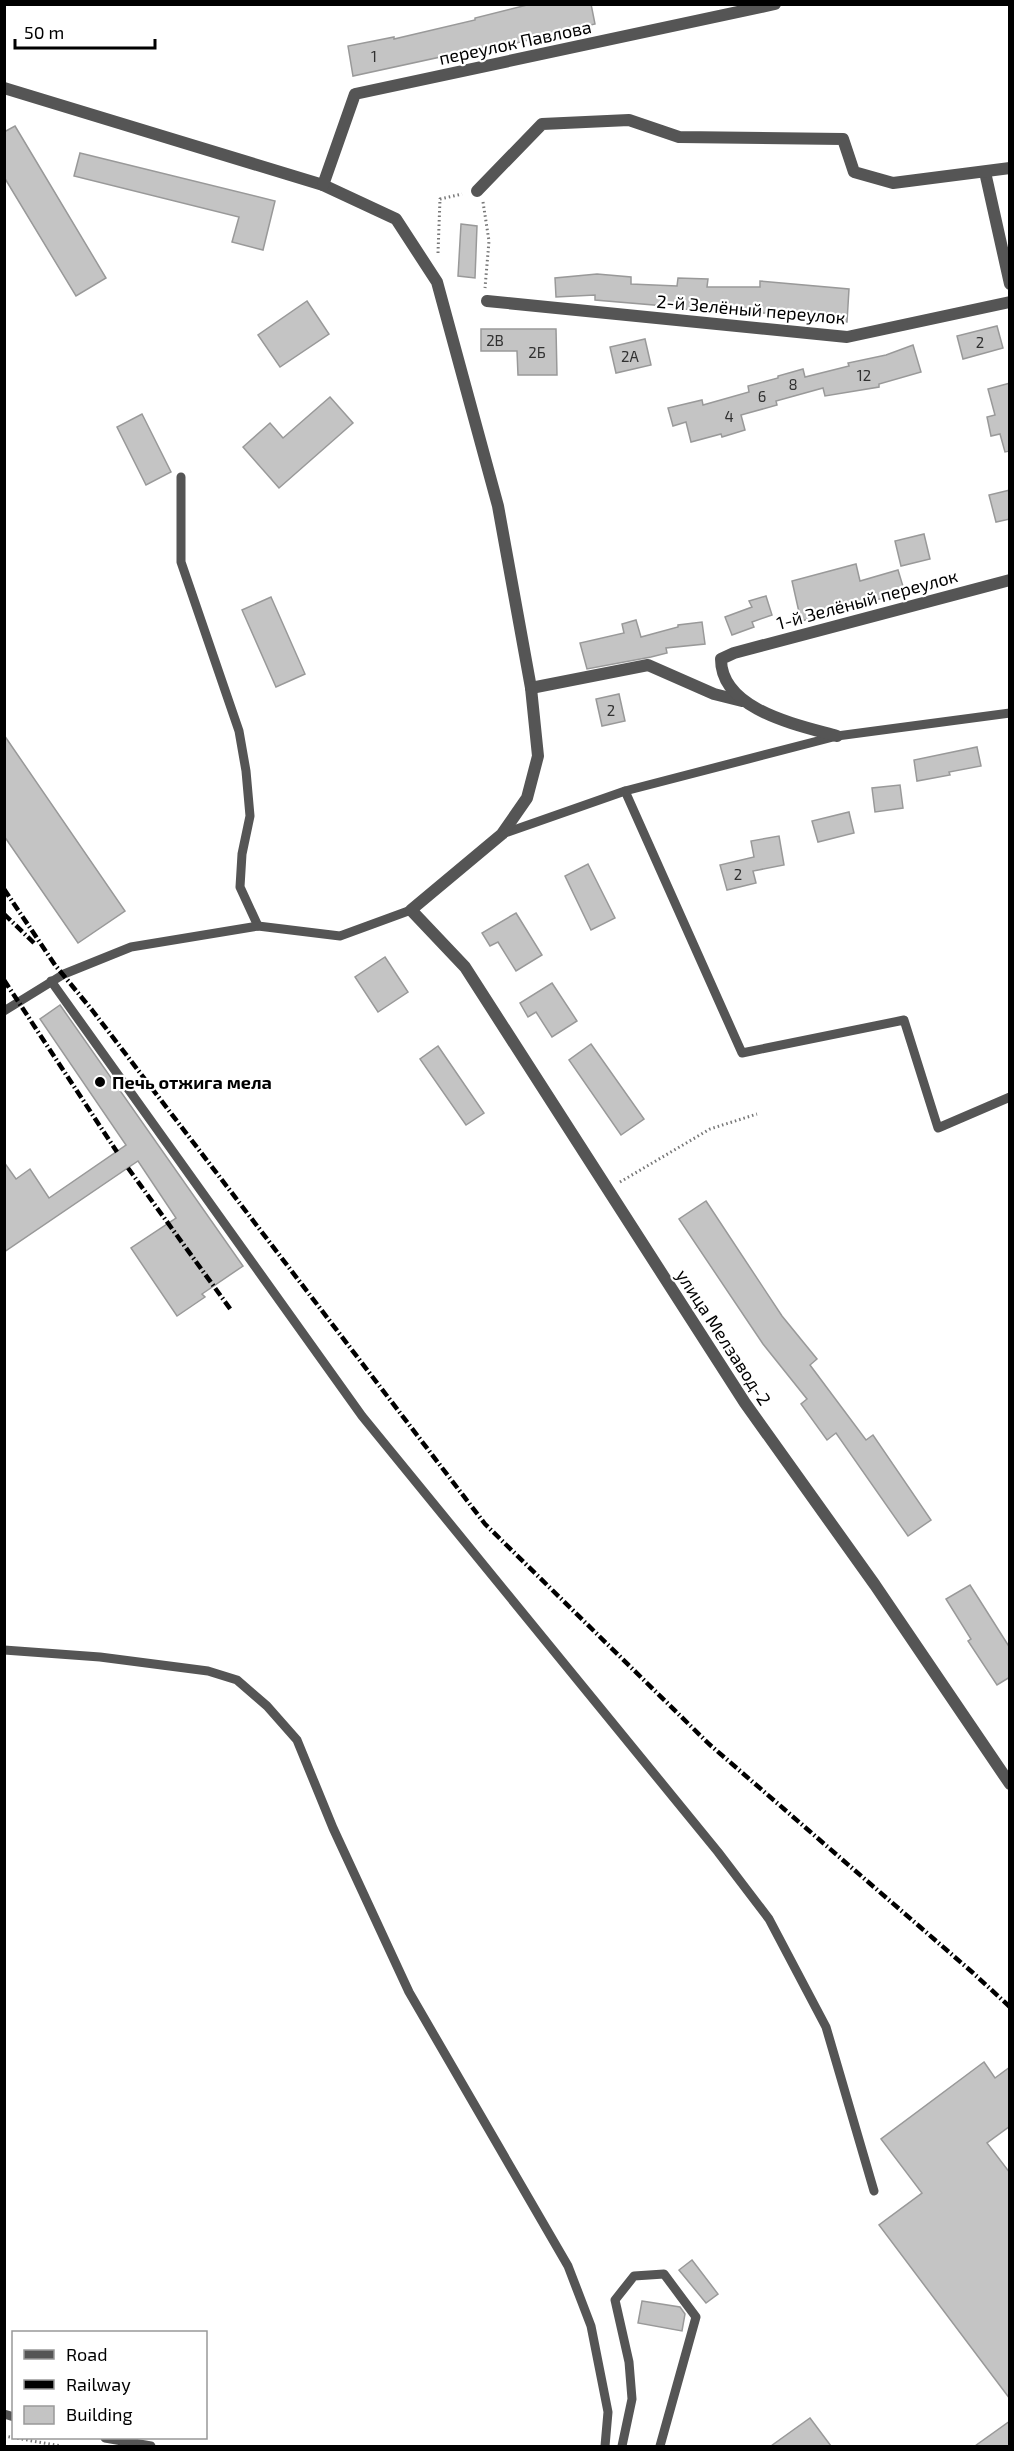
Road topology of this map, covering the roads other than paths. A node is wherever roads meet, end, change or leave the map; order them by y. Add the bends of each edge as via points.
1 (775, 4) edge
2 (4, 88) edge
3 (1010, 168) edge
4 (985, 172) junction
5 (323, 185) junction
6 (477, 191) road end
7 (1010, 284) edge
8 (487, 301) road end
9 (1010, 302) edge
10 (182, 477) dead end
11 (1010, 580) edge
12 (531, 688) junction
13 (749, 703) junction
14 (1010, 713) edge
15 (837, 736) junction
16 (625, 791) junction
17 (502, 834) junction
18 (411, 910) junction
19 (258, 926) junction
20 (51, 981) junction
21 (4, 1011) edge
22 (1010, 1097) edge
23 (4, 1650) edge
24 (1010, 1784) edge
25 (874, 2191) dead end
26 (111, 2439) edge
27 (151, 2446) edge
28 (605, 2446) edge
29 (622, 2446) edge
30 (660, 2446) edge

1 - 5 street, переулок Павлова via 355,94
2 - 5 street
3 - 4 street
4 - 6 street via 893,183 854,172 843,139 678,137 629,120 542,124
4 - 7 street
5 - 12 street via 396,219 437,282 498,506
8 - 9 street, 2-й Зелёный переулок via 847,337
10 - 19 lane via 181,562 239,731 250,816 240,887
11 - 13 street, 1-й Зелёный переулок via 721,659 721,671 736,695
12 - 13 street via 648,665 714,694
12 - 17 street via 538,756 527,798
13 - 15 street via 785,721
14 - 15 lane
15 - 16 lane
16 - 17 lane
16 - 22 lane via 742,1053 904,1020 939,1128
17 - 18 street
18 - 19 lane via 340,936
18 - 24 street, улица Мелзавод-2 via 465,967 745,1403
19 - 20 lane via 131,947
20 - 21 lane
20 - 25 lane via 362,1416 769,1919 826,2027
23 - 28 lane via 208,1671 237,1680 297,1740 333,1828 410,1992 568,2266 591,2326 608,2412
26 - 27 lane
29 - 30 lane via 632,2399 629,2362 615,2300 634,2276 664,2274 696,2317

